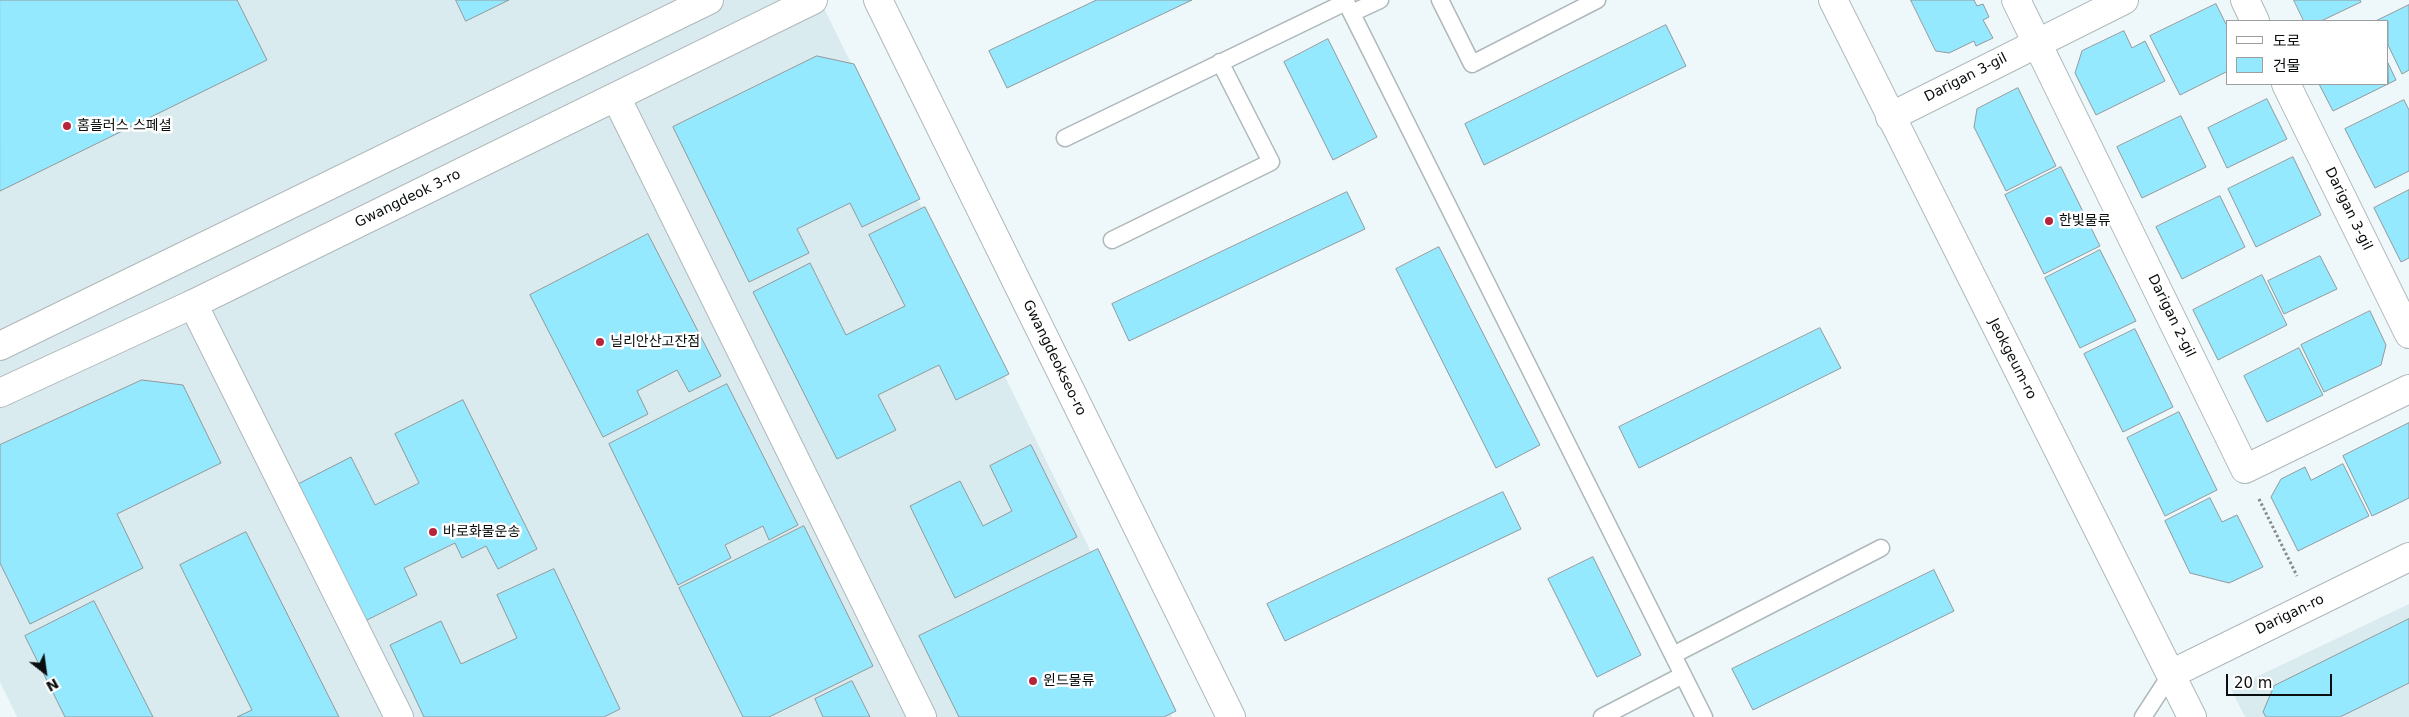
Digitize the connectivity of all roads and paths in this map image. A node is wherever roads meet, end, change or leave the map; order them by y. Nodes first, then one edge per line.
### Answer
1 (709, 0) edge
2 (813, 0) edge
3 (878, 0) edge
4 (1380, 0) edge
5 (1440, 0) edge
6 (1597, 0) edge
7 (1833, 0) edge
8 (2016, 0) edge
9 (2124, 0) edge
10 (2245, 0) edge
11 (1348, 5) edge
12 (2255, 20) edge
13 (2037, 42) junction
14 (1220, 62) junction
15 (2286, 85) edge
16 (616, 97) junction
17 (1890, 117) junction
18 (1065, 138) dead end
19 (1112, 240) dead end
20 (193, 304) junction
21 (2409, 334) edge
22 (0, 346) edge
23 (2409, 388) edge
24 (0, 393) edge
25 (2245, 469) junction
26 (1880, 548) dead end
27 (2409, 557) edge
28 (2310, 605) junction
29 (1673, 655) junction
30 (2171, 674) junction
31 (1683, 675) junction
32 (399, 717) edge
33 (922, 717) edge
34 (1230, 717) edge
35 (1602, 717) edge
36 (1704, 717) edge
37 (2143, 717) edge
38 (2192, 717) edge

1 - 22 street
2 - 16 street, Gwangdeok 3-ro
3 - 34 street, Gwangdeokseo-ro
4 - 11 lane
5 - 6 lane
7 - 17 street, Jeokgeum-ro
8 - 13 street, Darigan 2-gil
9 - 13 street, Darigan 3-gil
10 - 12 street
11 - 14 lane
11 - 29 lane
13 - 17 street, Darigan 3-gil
13 - 25 street, Darigan 2-gil
14 - 18 lane
14 - 19 lane
15 - 21 street, Darigan 3-gil
16 - 20 street, Gwangdeok 3-ro
16 - 33 street
17 - 30 street, Jeokgeum-ro
20 - 24 street, Gwangdeok 3-ro
20 - 32 street
23 - 25 street
25 - 28 path
26 - 29 lane
27 - 28 street, Darigan-ro
28 - 30 street, Darigan-ro
29 - 31 lane
30 - 37 lane
30 - 38 street, Jeokgeum-ro
31 - 35 lane
31 - 36 lane

